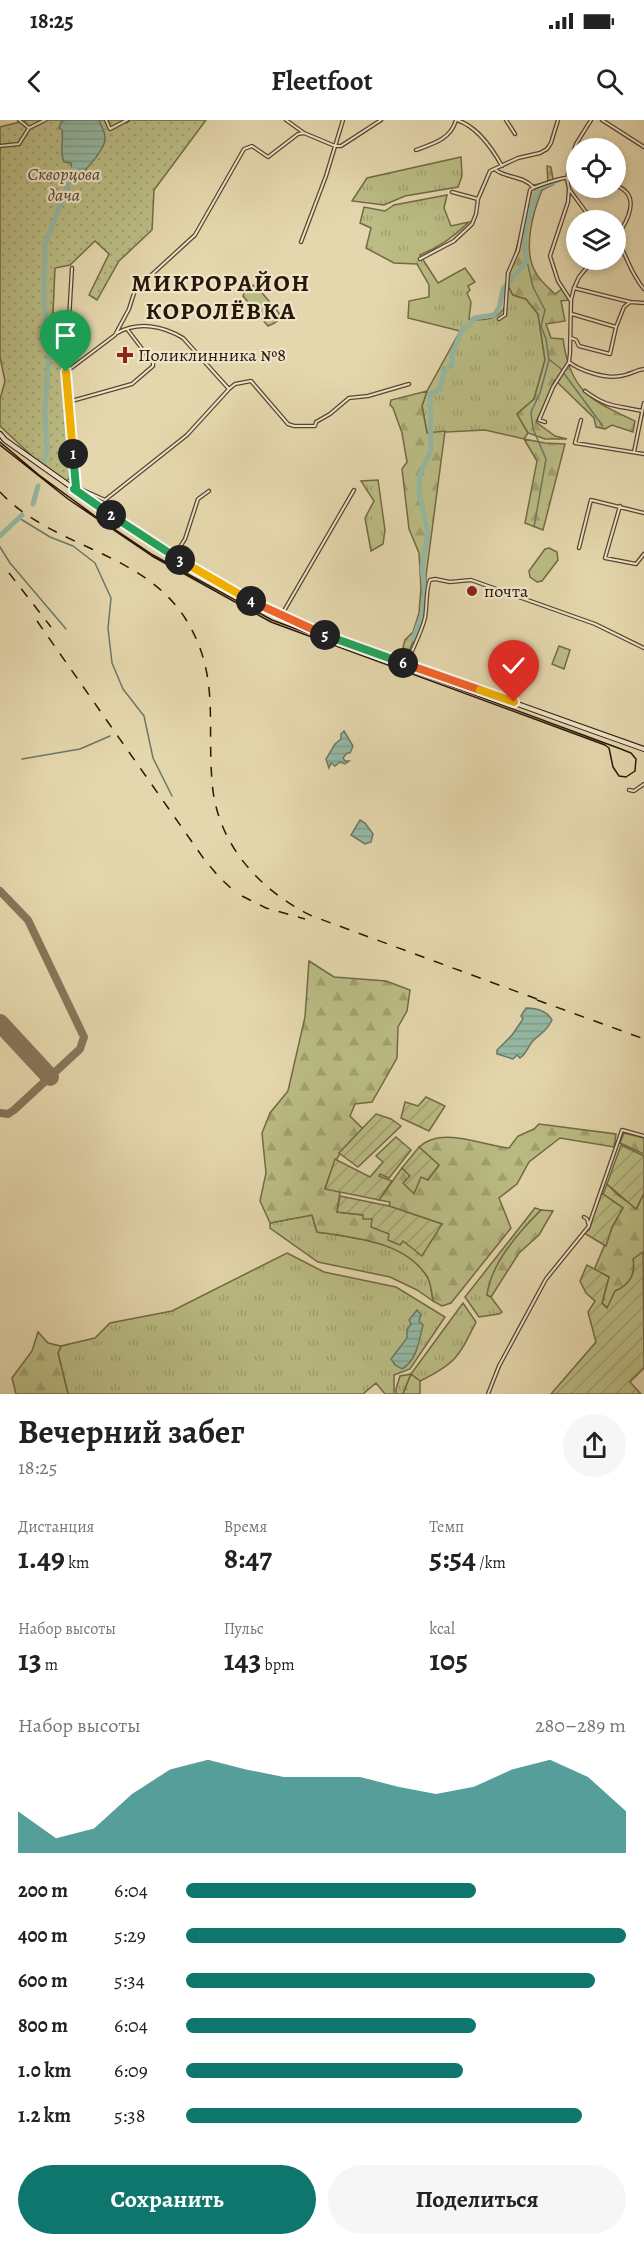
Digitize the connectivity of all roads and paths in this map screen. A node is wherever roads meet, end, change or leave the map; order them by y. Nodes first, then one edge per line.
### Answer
1 (19, 120) edge
2 (45, 120) edge
3 (106, 120) edge
4 (127, 120) edge
5 (286, 120) edge
6 (343, 120) edge
7 (381, 120) edge
8 (456, 120) edge
9 (506, 120) edge
10 (558, 120) edge
11 (591, 120) edge
12 (602, 120) edge
13 (29, 128) junction
14 (304, 133) junction
15 (515, 134) dead end
16 (579, 138) edge
17 (0, 146) edge
18 (335, 146) junction
19 (644, 147) edge
20 (416, 150) dead end
21 (502, 166) junction
22 (495, 170) junction
23 (566, 178) edge
24 (533, 187) junction
25 (626, 191) edge
26 (452, 192) dead end
27 (568, 198) edge
28 (478, 199) junction
29 (626, 221) edge
30 (301, 242) dead end
31 (626, 257) edge
32 (420, 259) dead end
33 (72, 268) dead end
34 (584, 270) edge
35 (574, 288) junction
36 (644, 289) edge
37 (571, 302) junction
38 (630, 302) junction
39 (644, 303) edge
40 (571, 314) junction
41 (499, 319) dead end
42 (616, 327) junction
43 (127, 329) junction
44 (115, 334) junction
45 (570, 338) junction
46 (568, 362) junction
47 (644, 369) edge
48 (66, 372) junction
49 (409, 384) dead end
50 (229, 389) junction
51 (585, 391) dead end
52 (68, 402) junction
53 (644, 403) edge
54 (642, 411) junction
55 (580, 420) dead end
56 (545, 422) dead end
57 (0, 434) edge
58 (634, 452) junction
59 (644, 454) edge
60 (75, 488) junction
61 (354, 490) dead end
62 (209, 491) dead end
63 (620, 507) junction
64 (644, 513) edge
65 (579, 548) dead end
66 (644, 554) edge
67 (174, 556) junction
68 (281, 616) junction
69 (644, 648) edge
70 (407, 664) junction
71 (644, 749) edge
72 (644, 784) edge
73 (629, 790) dead end
74 (644, 1136) edge
75 (584, 1217) dead end
76 (589, 1226) junction
77 (488, 1394) edge

1 - 13 street
2 - 13 street
3 - 4 street
5 - 14 street
6 - 18 street
7 - 18 street
8 - 20 street
8 - 21 street
9 - 15 street
10 - 21 street
11 - 16 street
12 - 19 street
13 - 17 street
14 - 18 street
14 - 44 street
18 - 30 street
21 - 22 street
22 - 24 street
22 - 28 street
23 - 24 street
24 - 41 street
25 - 29 street
26 - 28 street
27 - 37 street
28 - 32 street
31 - 36 street
33 - 48 street
34 - 35 street
35 - 37 street
35 - 38 street
37 - 40 street
38 - 39 street
38 - 42 street
40 - 42 street
40 - 45 street
42 - 45 street
43 - 44 street
43 - 50 street
43 - 52 street
44 - 48 street
45 - 46 street
46 - 47 street
46 - 56 street
48 - 52 street
49 - 50 street
50 - 60 street
51 - 54 street
52 - 60 street
53 - 54 street
54 - 58 street
55 - 58 street
57 - 60 main road
58 - 59 street
60 - 67 main road
61 - 68 street
62 - 67 street
63 - 64 street
63 - 65 street
63 - 66 street
67 - 68 main road
68 - 70 main road
69 - 70 street
70 - 71 main road
72 - 73 street
74 - 76 street
75 - 76 street
76 - 77 street

